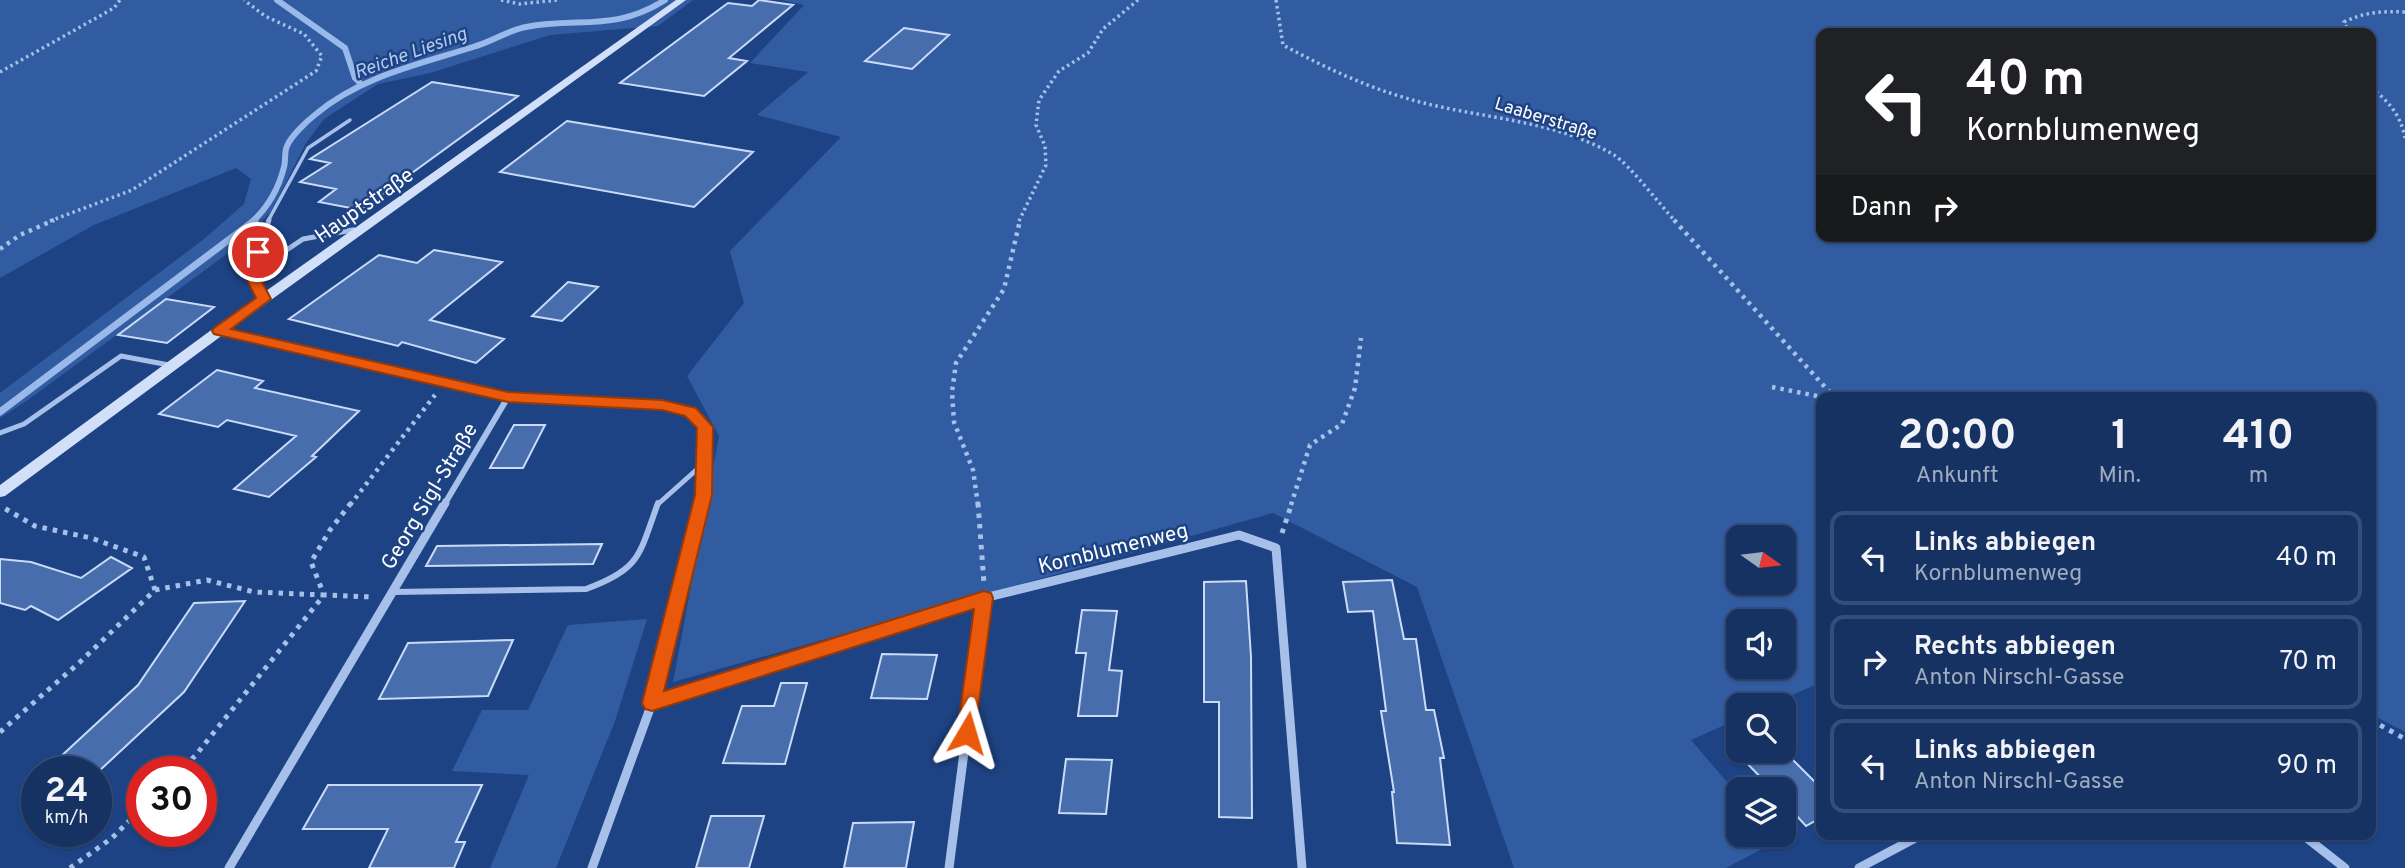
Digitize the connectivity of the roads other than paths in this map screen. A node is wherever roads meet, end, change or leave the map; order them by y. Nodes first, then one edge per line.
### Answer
1 (682, 0) edge
2 (349, 120) dead end
3 (366, 228) junction
4 (251, 274) junction
5 (264, 299) junction
6 (219, 331) junction
7 (172, 366) junction
8 (508, 397) junction
9 (0, 433) edge
10 (704, 464) junction
11 (0, 492) edge
12 (391, 595) junction
13 (984, 598) junction
14 (652, 703) junction
15 (1912, 840) edge
16 (2309, 840) edge
17 (229, 868) edge
18 (592, 868) edge
19 (949, 868) edge
20 (1302, 868) edge
21 (1859, 868) edge
22 (2345, 868) edge

1 - 3 main road, Hauptstraße
2 - 4 lane
3 - 4 lane
3 - 5 main road, Hauptstraße
4 - 5 lane
5 - 6 main road, Hauptstraße
6 - 7 main road, Hauptstraße
6 - 8 street, Georg Sigl-Straße
7 - 9 lane
7 - 11 main road, Hauptstraße
8 - 10 street
8 - 12 street, Georg Sigl-Straße
10 - 12 lane
10 - 14 street
12 - 17 street, Georg Sigl-Straße
13 - 14 street, Kornblumenweg
13 - 19 street
13 - 20 street, Kornblumenweg
14 - 18 street
15 - 21 street
16 - 22 street

